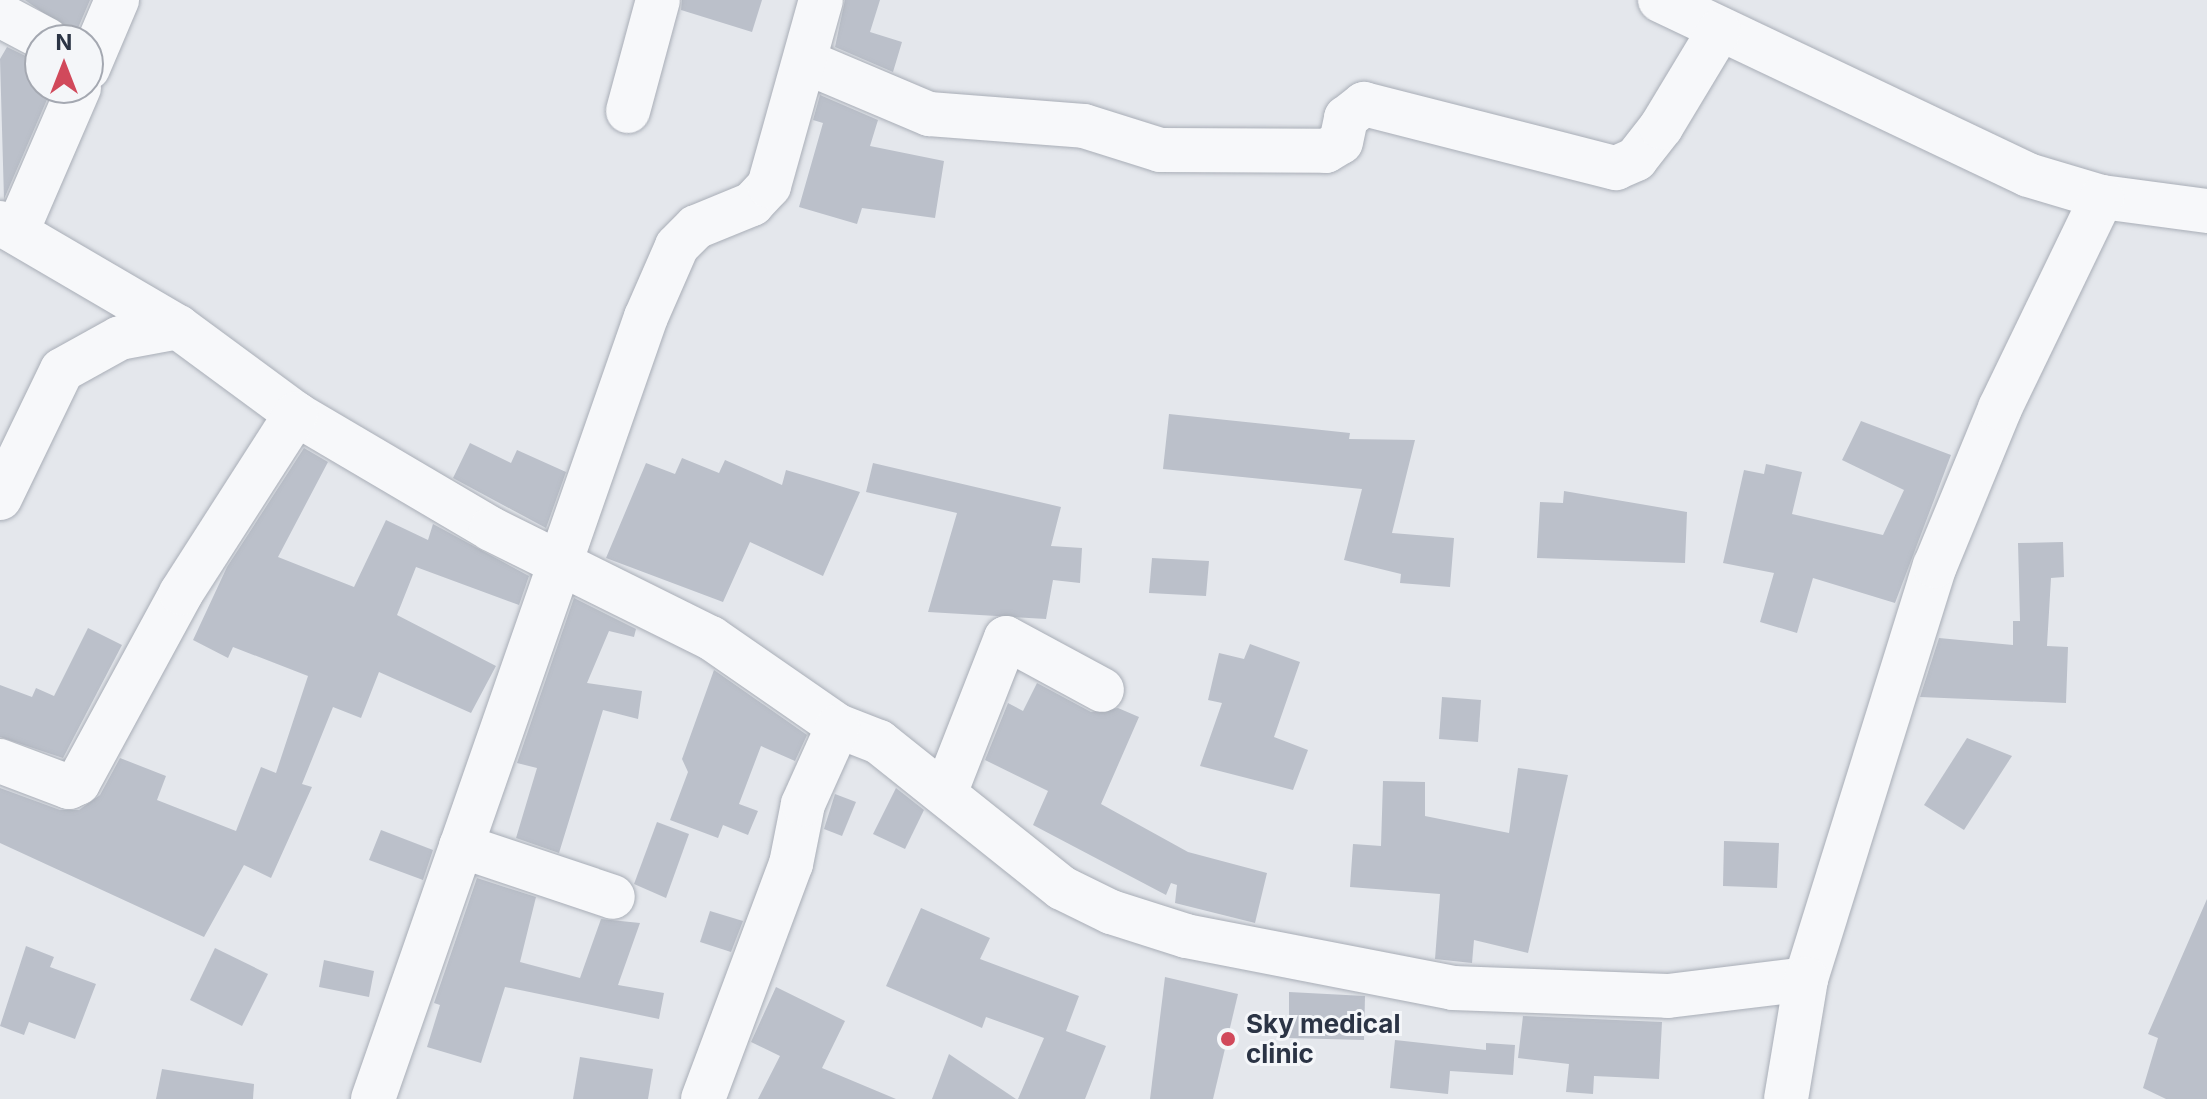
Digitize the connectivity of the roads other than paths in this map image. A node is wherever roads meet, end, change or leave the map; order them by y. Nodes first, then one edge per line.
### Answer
1 (117, 0) edge
2 (658, 0) edge
3 (821, 0) edge
4 (1660, 0) edge
5 (0, 15) edge
6 (24, 28) edge
7 (104, 30) edge
8 (1719, 31) junction
9 (806, 62) junction
10 (70, 104) edge
11 (628, 111) dead end
12 (2102, 197) junction
13 (2207, 211) edge
14 (8, 227) edge
15 (178, 327) junction
16 (296, 414) junction
17 (0, 498) edge
18 (558, 562) junction
19 (1102, 690) dead end
20 (838, 726) junction
21 (0, 761) edge
22 (946, 791) junction
23 (461, 846) junction
24 (613, 897) dead end
25 (1806, 979) junction
26 (373, 1099) edge
27 (703, 1099) edge
28 (1786, 1099) edge

1 - 7 street
2 - 11 street
3 - 9 street
4 - 8 street
5 - 6 street
8 - 9 street
8 - 12 street
9 - 18 street
10 - 14 street
12 - 13 street
12 - 25 street
14 - 15 street
15 - 16 street
15 - 17 street
16 - 18 street
16 - 21 street
18 - 20 street
18 - 23 street
19 - 22 street
20 - 22 street
20 - 27 street
22 - 25 street
23 - 24 street
23 - 26 street
25 - 28 street

